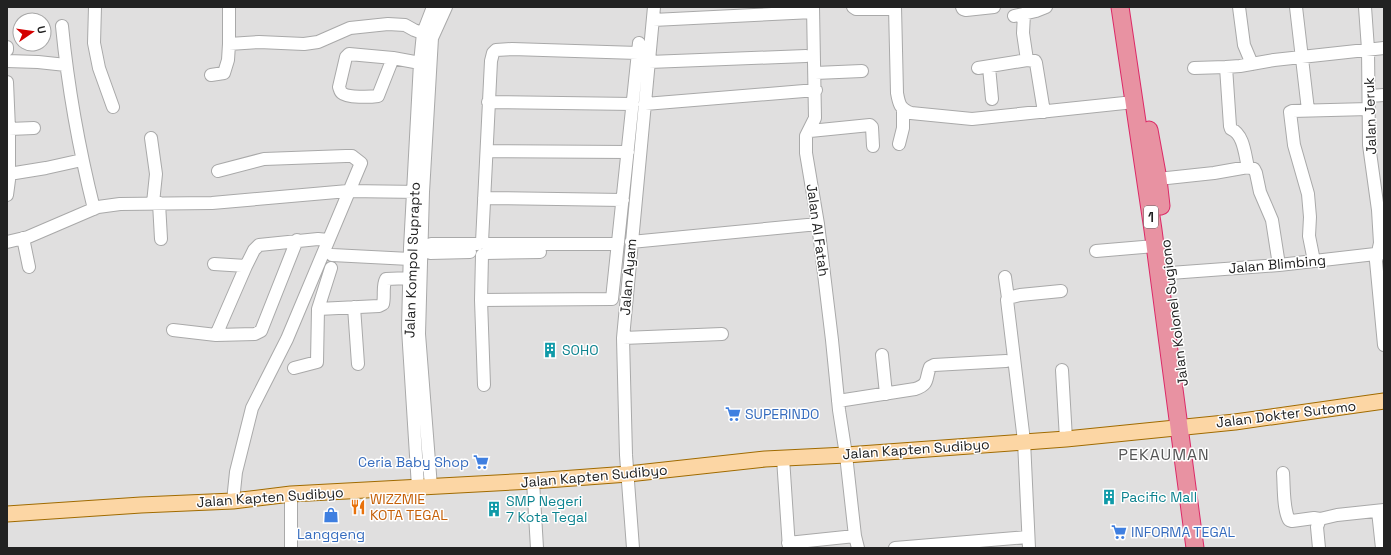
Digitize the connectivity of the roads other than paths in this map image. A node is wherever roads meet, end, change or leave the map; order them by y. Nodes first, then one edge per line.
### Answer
1 (95, 7) edge
2 (229, 7) edge
3 (434, 7) edge
4 (446, 7) edge
5 (654, 7) edge
6 (854, 7) edge
7 (962, 7) edge
8 (994, 7) edge
9 (1046, 7) edge
10 (1120, 7) edge
11 (1131, 7) edge
12 (1239, 7) edge
13 (1296, 7) edge
14 (1365, 7) edge
15 (895, 8) edge
16 (813, 9) edge
17 (653, 20) junction
18 (62, 26) dead end
19 (428, 35) junction
20 (230, 44) junction
21 (7, 47) edge
22 (1384, 48) edge
23 (7, 50) edge
24 (1368, 50) junction
25 (806, 56) dead end
26 (1302, 57) junction
27 (393, 58) junction
28 (1027, 60) junction
29 (7, 61) edge
30 (420, 62) junction
31 (649, 62) junction
32 (1252, 64) junction
33 (66, 65) junction
34 (1226, 67) junction
35 (1194, 68) dead end
36 (862, 71) dead end
37 (815, 73) junction
38 (211, 75) dead end
39 (7, 82) edge
40 (813, 90) junction
41 (1384, 95) edge
42 (1369, 96) junction
43 (992, 99) dead end
44 (488, 102) junction
45 (1134, 102) junction
46 (633, 104) junction
47 (649, 104) junction
48 (113, 107) dead end
49 (1369, 109) junction
50 (903, 110) junction
51 (1308, 110) junction
52 (1044, 112) junction
53 (34, 128) dead end
54 (9, 129) junction
55 (810, 131) junction
56 (151, 138) dead end
57 (899, 144) dead end
58 (873, 146) dead end
59 (487, 151) junction
60 (628, 152) junction
61 (82, 160) junction
62 (1248, 167) junction
63 (218, 171) dead end
64 (1158, 179) junction
65 (1379, 181) edge
66 (8, 185) edge
67 (348, 191) junction
68 (419, 192) junction
69 (484, 198) junction
70 (622, 200) junction
71 (156, 203) junction
72 (94, 209) junction
73 (818, 224) junction
74 (23, 238) junction
75 (161, 239) dead end
76 (297, 240) junction
77 (324, 240) junction
78 (7, 242) edge
79 (631, 242) junction
80 (1155, 246) junction
81 (482, 248) junction
82 (618, 248) junction
83 (417, 251) junction
84 (1096, 251) dead end
85 (1380, 254) edge
86 (332, 255) dead end
87 (1314, 261) junction
88 (214, 264) dead end
89 (1279, 264) junction
90 (246, 266) junction
91 (29, 267) dead end
92 (331, 268) dead end
93 (1170, 273) junction
94 (1004, 277) dead end
95 (410, 278) junction
96 (1061, 291) dead end
97 (1008, 298) junction
98 (482, 300) junction
99 (354, 307) junction
100 (318, 309) junction
101 (173, 330) dead end
102 (722, 334) dead end
103 (216, 335) junction
104 (622, 338) junction
105 (1384, 345) edge
106 (882, 355) dead end
107 (1006, 361) dead end
108 (358, 364) dead end
109 (294, 368) dead end
110 (1062, 370) dead end
111 (484, 385) dead end
112 (418, 393) junction
113 (886, 394) junction
114 (838, 401) junction
115 (1384, 401) edge
116 (1184, 427) junction
117 (1066, 439) junction
118 (1024, 441) junction
119 (846, 455) junction
120 (783, 458) junction
121 (1283, 473) dead end
122 (628, 474) junction
123 (533, 481) junction
124 (424, 487) junction
125 (291, 494) junction
126 (233, 500) junction
127 (1381, 511) edge
128 (7, 514) edge
129 (1320, 519) junction
130 (855, 536) junction
131 (1029, 542) edge
132 (788, 545) edge
133 (937, 546) edge
134 (291, 548) edge
135 (537, 548) edge
136 (634, 548) edge
137 (858, 548) edge
138 (895, 548) edge
139 (1194, 548) edge
140 (1203, 548) edge
141 (1319, 548) edge
142 (1382, 548) edge

1 - 48 street
2 - 20 street
3 - 19 street
4 - 19 street
5 - 17 street, Jalan Ayam
6 - 15 street
7 - 8 street
9 - 28 street
10 - 45 highway, Jalan Kolonel Sugiono / 1
11 - 64 highway, Jalan Kolonel Sugiono / 1
12 - 32 street
13 - 26 street
14 - 24 street, Jalan Jeruk
15 - 50 street
16 - 17 street
16 - 37 street, Jalan Al Fatah
17 - 31 street, Jalan Ayam
18 - 33 street
19 - 20 street
19 - 30 street, Jalan Kompol Suprapto
19 - 68 street, Jalan Kompol Suprapto
20 - 38 street
21 - 23 street
22 - 24 street
24 - 26 street
24 - 42 street, Jalan Jeruk
25 - 31 street
26 - 32 street
26 - 51 street
27 - 27 street
27 - 30 street
28 - 43 street
28 - 52 street
29 - 33 street
30 - 68 street, Jalan Kompol Suprapto
31 - 47 street, Jalan Ayam
32 - 34 street
33 - 61 street
34 - 35 street
34 - 62 street
36 - 37 street
37 - 40 street, Jalan Al Fatah
39 - 54 street
40 - 47 street
40 - 55 street, Jalan Al Fatah
41 - 42 street
42 - 49 street, Jalan Jeruk
44 - 46 street
44 - 46 street
44 - 59 street
45 - 52 street
45 - 80 highway, Jalan Kolonel Sugiono / 1
46 - 60 street
47 - 79 street, Jalan Ayam
49 - 51 street
49 - 65 street, Jalan Jeruk
50 - 52 street
50 - 57 street
51 - 87 street
53 - 54 street
54 - 66 street
55 - 58 street
55 - 73 street, Jalan Al Fatah
56 - 71 street
59 - 60 street
59 - 69 street
60 - 70 street
61 - 66 street
61 - 72 street
62 - 64 street
62 - 89 street
63 - 67 street
64 - 93 highway, Jalan Kolonel Sugiono / 1
65 - 85 street, Jalan Jeruk
67 - 68 street
67 - 71 street
67 - 77 street
68 - 83 street, Jalan Kompol Suprapto
69 - 70 street
69 - 81 street
70 - 82 street
71 - 72 street
71 - 75 street
72 - 74 street
73 - 79 street
73 - 114 street, Jalan Al Fatah
74 - 78 street
74 - 91 street
76 - 77 street
76 - 90 street
76 - 103 street
77 - 126 street
79 - 104 street, Jalan Ayam
80 - 84 street
80 - 116 highway, Jalan Kolonel Sugiono / 1
81 - 82 street
81 - 83 street
81 - 98 street
82 - 98 street
83 - 86 street
83 - 95 street, Jalan Kompol Suprapto
83 - 112 street, Jalan Kompol Suprapto
85 - 87 street, Jalan Blimbing
85 - 105 street, Jalan Jeruk
87 - 89 street, Jalan Blimbing
88 - 90 street
89 - 93 street, Jalan Blimbing
90 - 103 street
92 - 100 street
93 - 116 highway, Jalan Kolonel Sugiono / 1
94 - 97 street
95 - 99 street
95 - 112 street, Jalan Kompol Suprapto
96 - 97 street
97 - 118 street
98 - 111 street
99 - 100 street
99 - 108 street
100 - 109 street
101 - 103 street
102 - 104 street
104 - 122 street, Jalan Ayam
106 - 113 street
107 - 113 street
110 - 117 street
112 - 124 street, Jalan Kompol Suprapto
113 - 114 street
114 - 119 street, Jalan Al Fatah
115 - 116 main road, Jalan Dokter Sutomo
116 - 117 main road, Jalan Kapten Sudibyo
116 - 139 highway, 1
116 - 140 highway, Jalan Kolonel Sugiono / 1
117 - 118 main road, Jalan Kapten Sudibyo
118 - 119 main road, Jalan Kapten Sudibyo
118 - 131 street
119 - 120 main road, Jalan Kapten Sudibyo
119 - 130 street, Jalan Al Fatah
120 - 122 main road, Jalan Kapten Sudibyo
120 - 132 street
121 - 129 street
122 - 123 main road, Jalan Kapten Sudibyo
122 - 136 street, Jalan Ayam
123 - 124 main road, Jalan Kapten Sudibyo
123 - 135 street
124 - 125 main road, Jalan Kapten Sudibyo
125 - 126 main road, Jalan Kapten Sudibyo
125 - 134 street
126 - 128 main road, Jalan Kapten Sudibyo
127 - 129 street
127 - 142 street
129 - 141 street
130 - 132 street
130 - 137 street, Jalan Al Fatah
131 - 133 street
133 - 138 street

